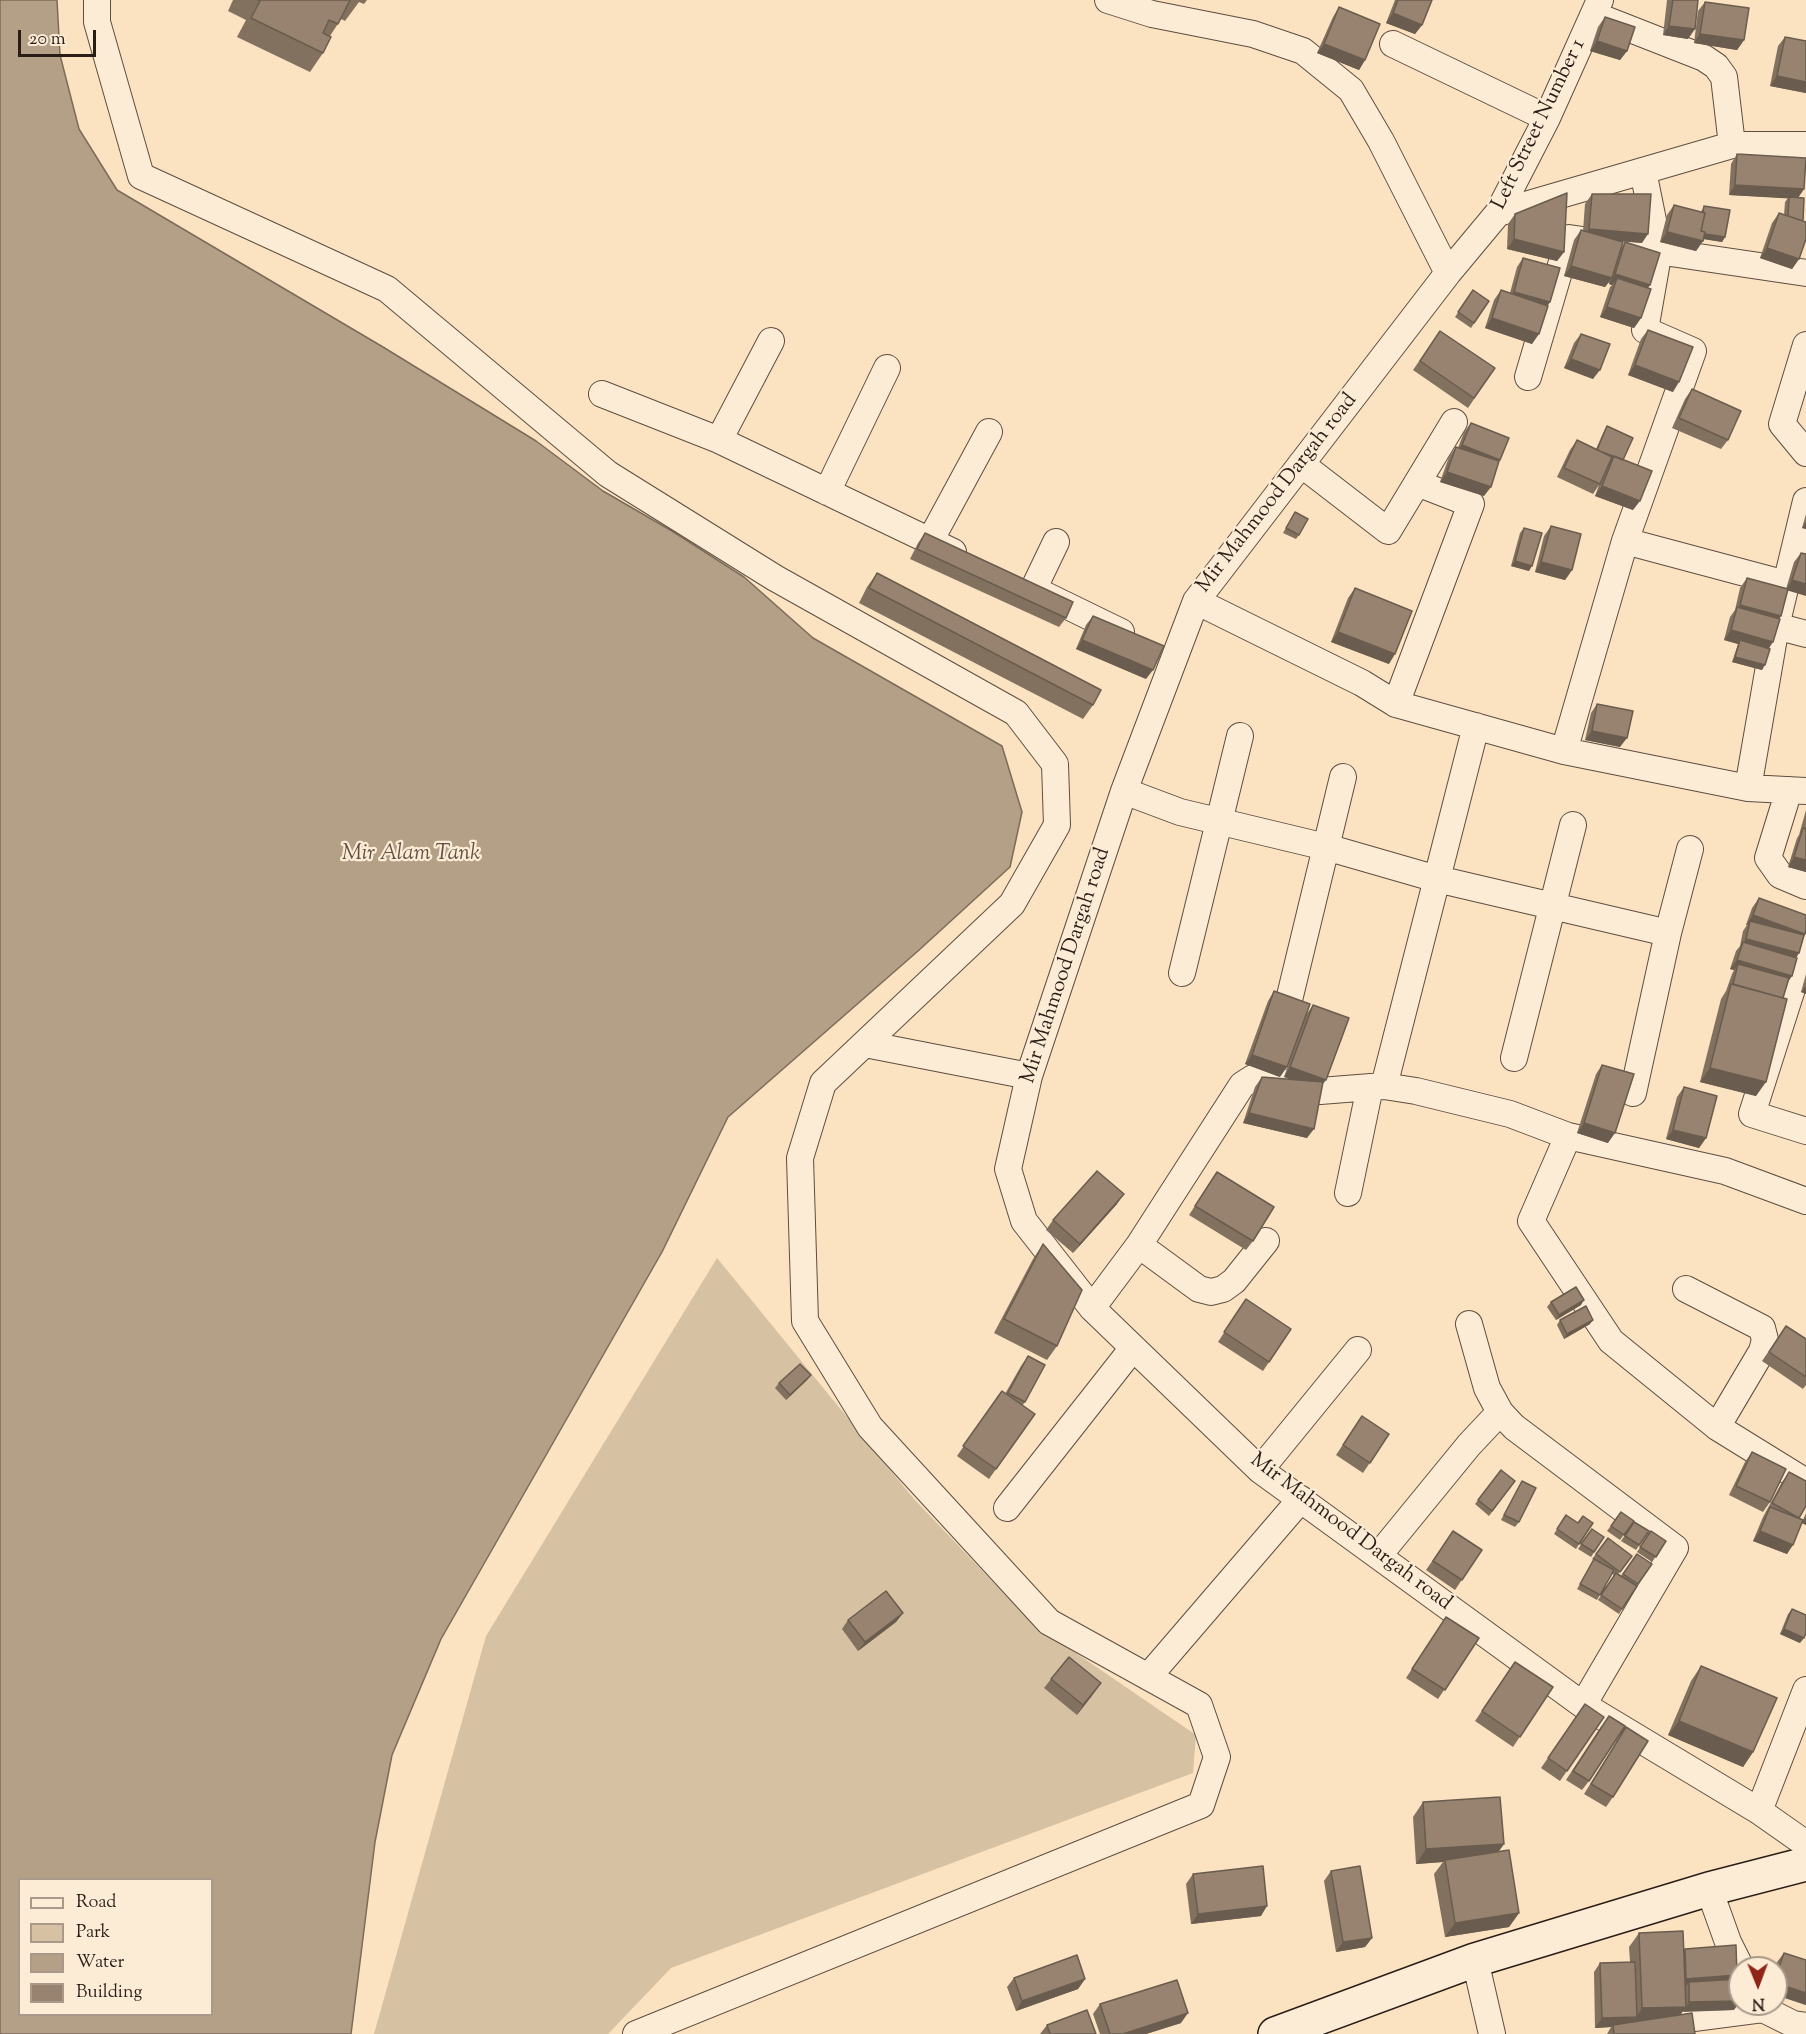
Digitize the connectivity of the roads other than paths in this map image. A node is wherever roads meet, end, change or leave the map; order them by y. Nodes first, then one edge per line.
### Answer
1 (97, 0) edge
2 (1108, 0) edge
3 (1597, 8) edge
4 (1393, 44) dead end
5 (1547, 118) junction
6 (1732, 145) junction
7 (1806, 145) edge
8 (1643, 171) junction
9 (1498, 213) junction
10 (1659, 250) junction
11 (1448, 273) junction
12 (1806, 273) edge
13 (771, 341) dead end
14 (1806, 345) edge
15 (886, 368) dead end
16 (1528, 377) dead end
17 (602, 394) dead end
18 (1454, 422) dead end
19 (989, 432) dead end
20 (719, 440) junction
21 (1806, 453) edge
22 (1300, 464) junction
23 (1417, 483) junction
24 (827, 492) junction
25 (1806, 501) edge
26 (930, 541) junction
27 (1625, 541) junction
28 (1056, 542) dead end
29 (971, 560) edge
30 (1786, 584) junction
31 (1196, 601) junction
32 (1776, 626) junction
33 (1806, 634) edge
34 (1159, 650) junction
35 (1396, 704) junction
36 (1476, 726) junction
37 (1239, 736) dead end
38 (1564, 751) junction
39 (1343, 777) dead end
40 (1748, 788) junction
41 (1797, 790) edge
42 (1124, 791) junction
43 (1219, 822) junction
44 (1573, 825) dead end
45 (1326, 847) junction
46 (1690, 849) dead end
47 (1437, 879) junction
48 (1806, 886) edge
49 (1552, 906) junction
50 (1668, 933) junction
51 (1806, 945) edge
52 (1182, 973) dead end
53 (1289, 1000) edge
54 (865, 1044) junction
55 (1514, 1058) dead end
56 (1029, 1076) junction
57 (1377, 1087) junction
58 (1633, 1093) edge
59 (1806, 1131) edge
60 (1568, 1137) junction
61 (1348, 1192) dead end
62 (1806, 1201) edge
63 (1266, 1241) dead end
64 (1139, 1245) junction
65 (1686, 1288) dead end
66 (1092, 1308) junction
67 (1469, 1324) dead end
68 (1133, 1348) junction
69 (1358, 1350) dead end
70 (1500, 1412) junction
71 (1717, 1427) junction
72 (1260, 1470) junction
73 (1806, 1482) edge
74 (1301, 1499) junction
75 (1007, 1508) dead end
76 (1379, 1555) junction
77 (1148, 1677) junction
78 (1806, 1690) edge
79 (1583, 1705) junction
80 (1759, 1811) junction
81 (1806, 1844) edge
82 (1806, 1864) edge
83 (1708, 1889) junction
84 (1735, 1956) edge
85 (1475, 1960) junction
86 (1728, 2012) edge
87 (1778, 2016) edge
88 (1686, 2019) edge
89 (1806, 2026) edge
90 (636, 2034) edge
91 (1275, 2034) edge
92 (1492, 2034) edge

1 - 54 street
2 - 11 street
3 - 5 street, Left Street Number 1
3 - 6 street
4 - 5 street
5 - 9 street, Left Street Number 1
6 - 7 street
6 - 8 street
8 - 9 street
8 - 10 street
9 - 11 street, Left Street Number 1
10 - 12 street
10 - 16 street
10 - 27 street
11 - 22 street, Mir Mahmood Dargah road
13 - 20 street
14 - 21 street
15 - 24 street
17 - 20 street
18 - 23 street
19 - 26 street
20 - 24 street
22 - 23 street
22 - 31 street, Mir Mahmood Dargah road
23 - 35 street
24 - 26 street
25 - 30 street
26 - 29 street
27 - 30 street
27 - 38 street
28 - 34 street
30 - 32 street
31 - 34 street, Mir Mahmood Dargah road
31 - 35 street
32 - 33 street
32 - 40 street
34 - 42 street, Mir Mahmood Dargah road
35 - 36 street
36 - 38 street
36 - 47 street
37 - 43 street
38 - 40 street
39 - 45 street
40 - 41 street
41 - 48 street
42 - 43 street
42 - 56 street, Mir Mahmood Dargah road
43 - 45 street
43 - 52 street
44 - 49 street
45 - 47 street
45 - 53 street
46 - 50 street
47 - 49 street
47 - 57 street
49 - 50 street
49 - 55 street
50 - 58 street
51 - 59 street
54 - 56 street
54 - 77 street
56 - 66 street, Mir Mahmood Dargah road
57 - 60 street
57 - 61 street
57 - 64 street
60 - 62 street
60 - 71 street
63 - 64 street
64 - 66 street
65 - 71 street
66 - 68 street, Mir Mahmood Dargah road
67 - 70 street
68 - 72 street, Mir Mahmood Dargah road
68 - 75 street
69 - 72 street
70 - 76 street
70 - 79 street
71 - 73 street
72 - 74 street, Mir Mahmood Dargah road
74 - 76 street, Mir Mahmood Dargah road
74 - 77 street
76 - 79 street, Mir Mahmood Dargah road
77 - 90 street
78 - 80 street
79 - 80 street, Mir Mahmood Dargah road
80 - 81 street, Mir Mahmood Dargah road
82 - 83 main road
83 - 84 street
83 - 85 main road
85 - 91 main road
85 - 92 street
86 - 88 street
87 - 89 street

